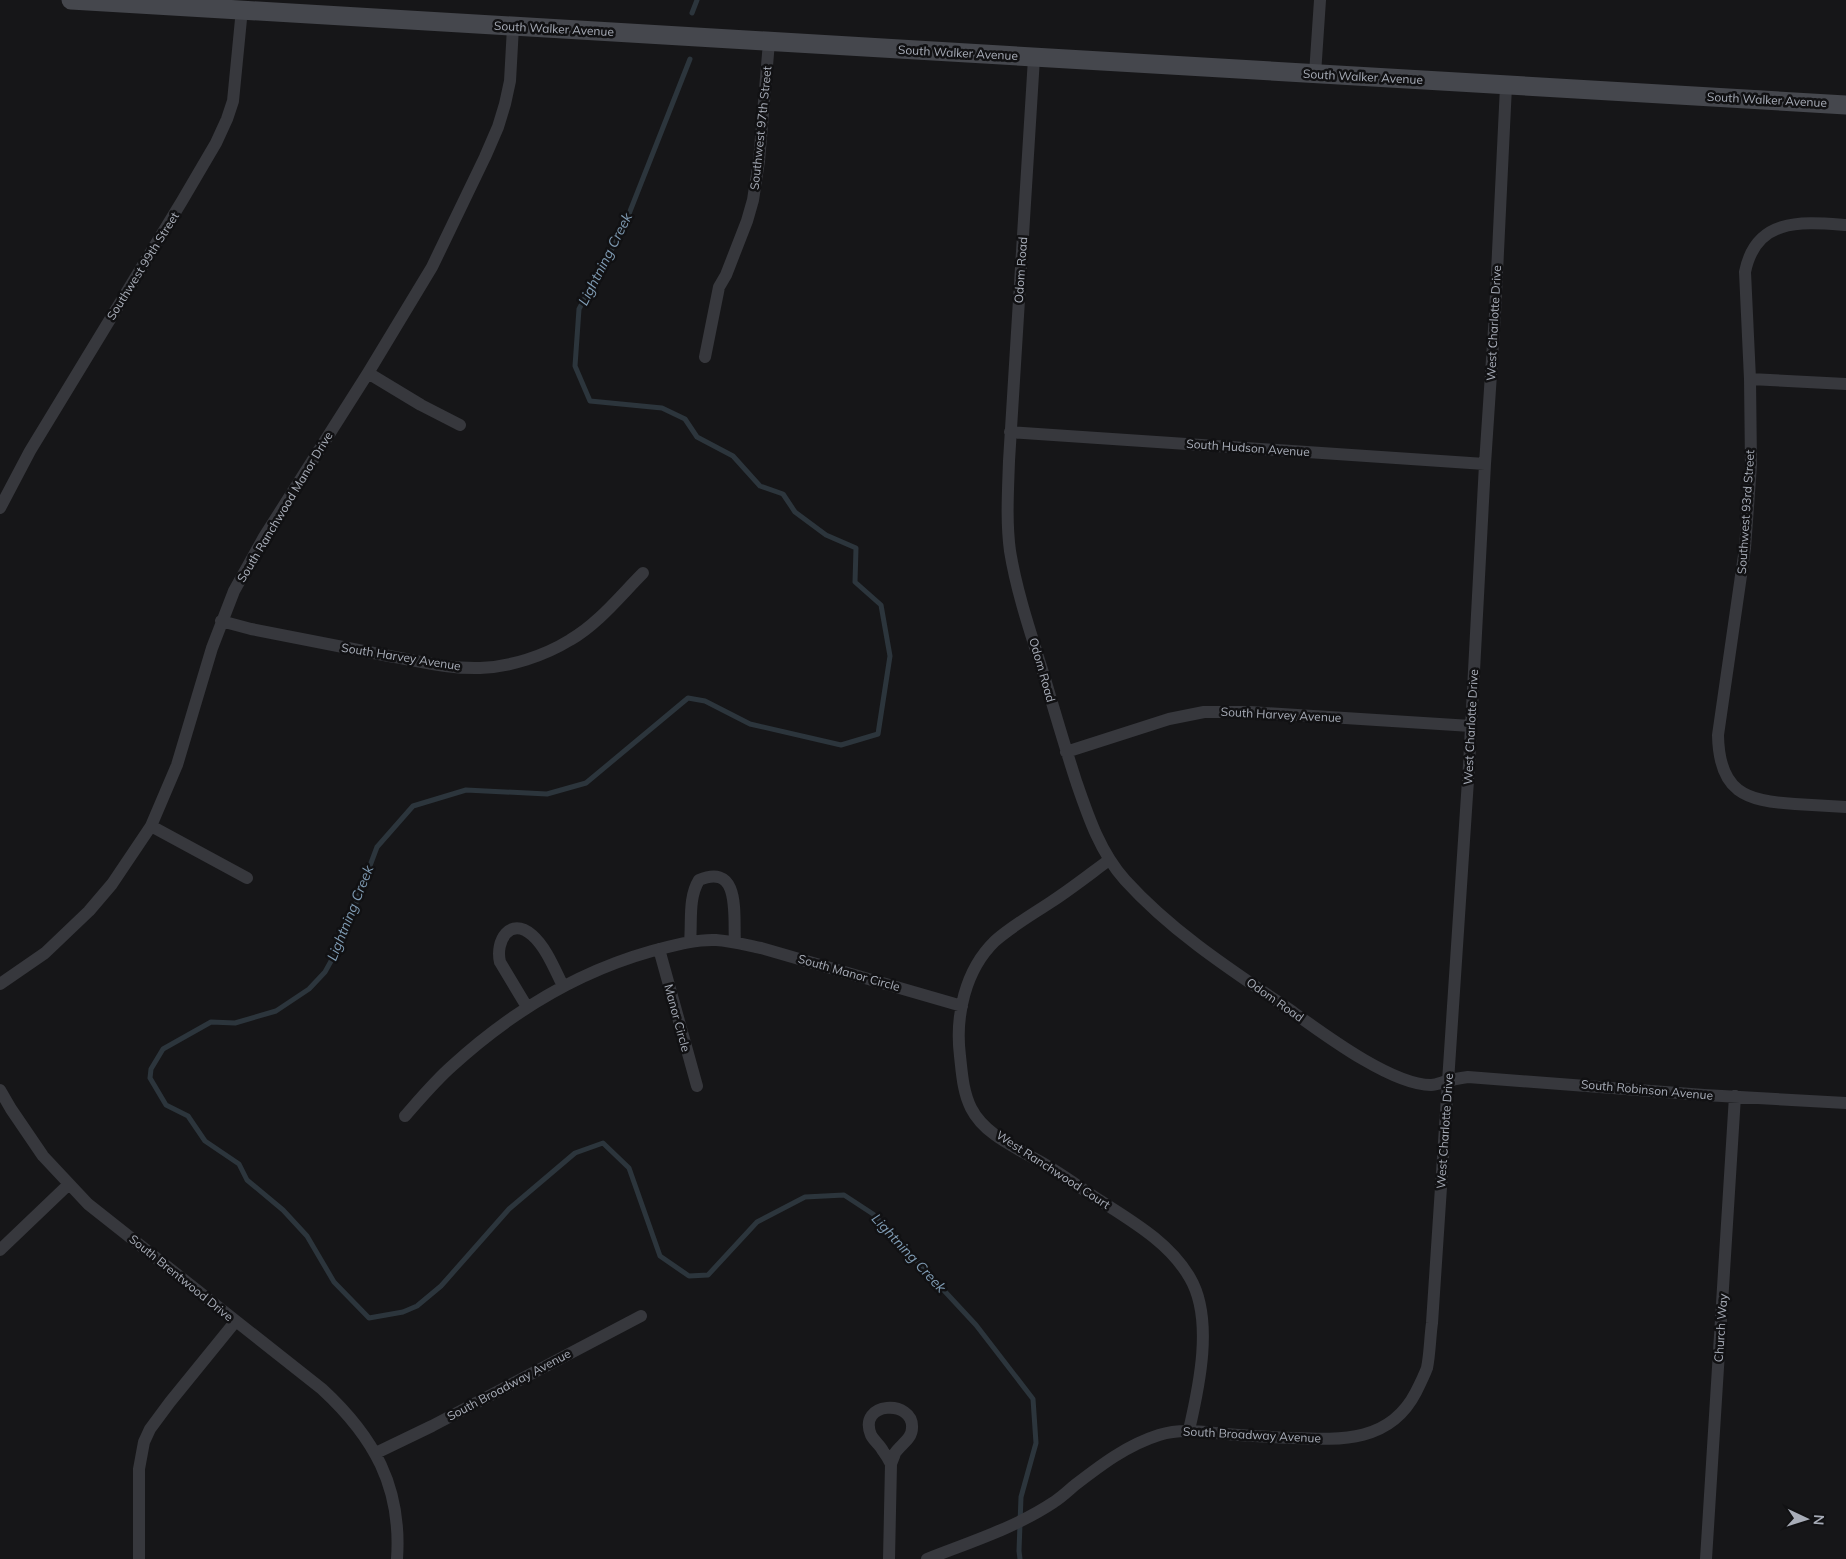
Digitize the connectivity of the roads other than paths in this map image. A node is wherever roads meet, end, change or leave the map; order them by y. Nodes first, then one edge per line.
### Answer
1 (71, 0) edge
2 (1320, 0) edge
3 (269, 5) edge
4 (242, 9) junction
5 (513, 27) junction
6 (769, 42) junction
7 (1034, 58) junction
8 (1315, 74) junction
9 (1506, 86) junction
10 (1846, 105) edge
11 (1846, 225) edge
12 (705, 357) dead end
13 (368, 373) junction
14 (1750, 379) junction
15 (1846, 384) edge
16 (460, 425) dead end
17 (1010, 432) junction
18 (1485, 464) junction
19 (0, 508) edge
20 (643, 573) dead end
21 (221, 621) junction
22 (1471, 726) junction
23 (1066, 752) junction
24 (1846, 807) edge
25 (151, 826) junction
26 (1109, 860) junction
27 (247, 878) dead end
28 (690, 942) junction
29 (735, 942) junction
30 (659, 949) junction
31 (0, 984) edge
32 (563, 986) junction
33 (962, 1006) junction
34 (527, 1007) junction
35 (1448, 1080) junction
36 (697, 1086) dead end
37 (0, 1090) edge
38 (1735, 1096) junction
39 (1846, 1103) edge
40 (405, 1116) dead end
41 (68, 1185) junction
42 (0, 1250) edge
43 (642, 1316) dead end
44 (235, 1322) junction
45 (1427, 1368) joint
46 (1189, 1430) junction
47 (376, 1453) junction
48 (891, 1464) dead end
49 (139, 1559) edge
50 (397, 1559) edge
51 (889, 1559) edge
52 (927, 1559) edge
53 (1706, 1559) edge

1 - 4 main road, South Walker Avenue
2 - 8 street
3 - 4 main road, South Walker Avenue
3 - 5 main road, South Walker Avenue
4 - 19 street, Southwest 99th Street
5 - 6 main road, South Walker Avenue
5 - 13 street, South Ranchwood Manor Drive
6 - 7 main road, South Walker Avenue
6 - 12 street, Southwest 97th Street
7 - 8 main road, South Walker Avenue
7 - 17 street, Odom Road
8 - 9 main road, South Walker Avenue
9 - 10 main road, South Walker Avenue
9 - 18 street, West Charlotte Drive
11 - 14 street, Southwest 93rd Street
13 - 16 street
13 - 21 street, South Ranchwood Manor Drive
14 - 15 street
14 - 24 street, Southwest 93rd Street
17 - 18 street, South Hudson Avenue
17 - 23 street, Odom Road
18 - 22 street, West Charlotte Drive
20 - 21 street, South Harvey Avenue
21 - 25 street, South Ranchwood Manor Drive
22 - 23 street, South Harvey Avenue
22 - 35 street, West Charlotte Drive
23 - 26 street, Odom Road
25 - 27 street
25 - 31 street, South Ranchwood Manor Drive
26 - 33 street, West Ranchwood Court
26 - 35 street, Odom Road
28 - 29 street, South Manor Circle
28 - 29 street
28 - 30 street, South Manor Circle
29 - 33 street, South Manor Circle
30 - 32 street, South Manor Circle
30 - 36 street, Manor Circle
32 - 34 street, South Manor Circle
32 - 34 street
33 - 46 street, West Ranchwood Court
34 - 40 street, South Manor Circle
35 - 38 street, South Robinson Avenue
35 - 45 street, West Charlotte Drive
37 - 41 street, South Brentwood Drive
38 - 39 street, South Robinson Avenue
38 - 53 street, Church Way
41 - 42 street
41 - 44 street, South Brentwood Drive
43 - 47 street, South Broadway Avenue
44 - 47 street, South Brentwood Drive
44 - 49 street
45 - 46 street, South Broadway Avenue
46 - 52 street, South Broadway Avenue
47 - 50 street, South Brentwood Drive
48 - 51 street

